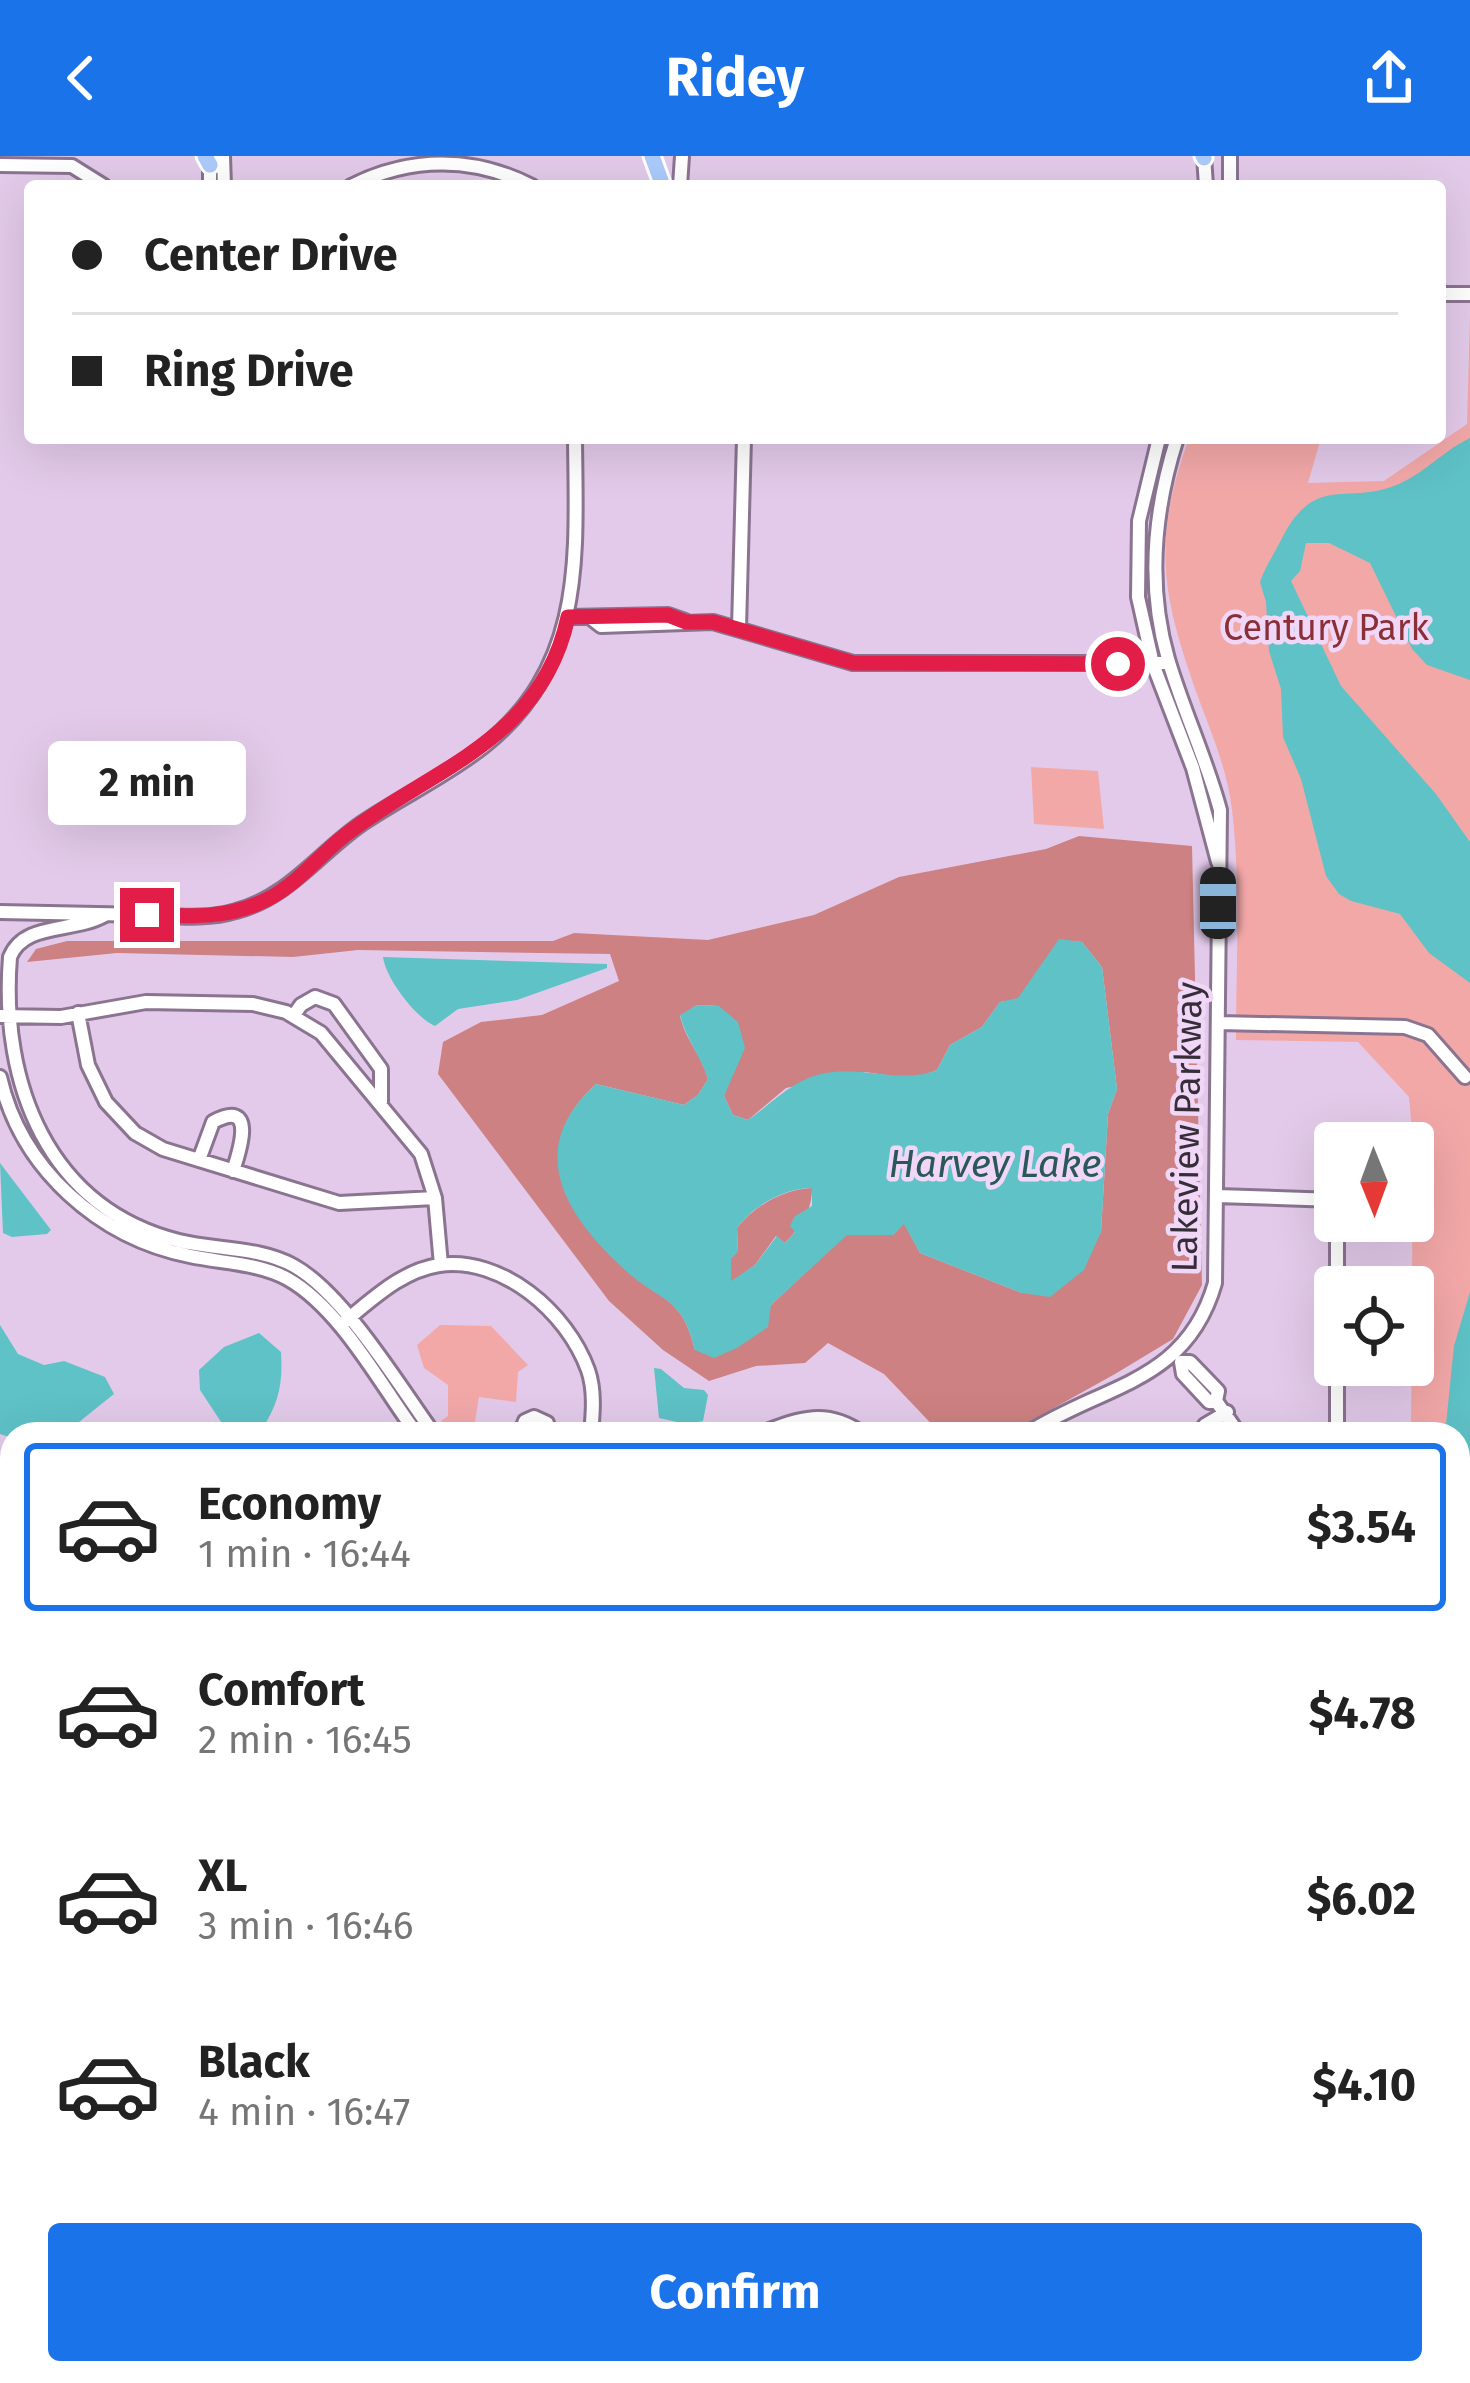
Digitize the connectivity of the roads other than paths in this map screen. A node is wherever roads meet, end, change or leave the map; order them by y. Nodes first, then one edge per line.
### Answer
1 (0, 165) edge
2 (94, 180) edge
3 (364, 180) edge
4 (521, 180) edge
5 (575, 444) edge
6 (744, 444) edge
7 (1158, 444) edge
8 (1175, 444) edge
9 (568, 617) junction
10 (739, 629) junction
11 (1169, 663) junction
12 (1153, 664) junction
13 (1218, 863) junction
14 (0, 913) edge
15 (105, 915) junction
16 (78, 1013) junction
17 (3, 1016) edge
18 (294, 1016) junction
19 (1219, 1023) junction
20 (0, 1077) edge
21 (1465, 1077) dead end
22 (381, 1103) junction
23 (200, 1160) junction
24 (233, 1171) junction
25 (1217, 1196) junction
26 (435, 1198) junction
27 (1314, 1199) edge
28 (441, 1265) junction
29 (343, 1322) junction
30 (1178, 1359) junction
31 (1337, 1386) edge
32 (1227, 1412) junction
33 (409, 1422) edge
34 (424, 1422) edge
35 (592, 1422) edge
36 (790, 1422) edge
37 (844, 1422) edge
38 (1050, 1422) edge
39 (1210, 1422) edge
40 (1232, 1422) edge
41 (1337, 1422) edge

1 - 2 street
3 - 4 street
5 - 9 street
6 - 10 street
7 - 12 street, Lakeview Parkway
8 - 11 street, Lakeview Parkway
9 - 10 street
9 - 15 street
10 - 12 street
11 - 12 street
11 - 13 street, Lakeview Parkway
12 - 13 street, Lakeview Parkway
13 - 19 street, Lakeview Parkway
14 - 15 street
15 - 17 street
16 - 17 street
16 - 18 street
16 - 23 street
17 - 29 street
18 - 22 street
18 - 22 street
19 - 21 street
19 - 25 street, Lakeview Parkway
20 - 29 street
22 - 26 street
23 - 24 street
23 - 24 street
24 - 26 street
25 - 27 street
25 - 30 street, Lakeview Parkway
26 - 28 street
28 - 29 street
28 - 35 street
29 - 33 street
29 - 34 street
30 - 32 street
30 - 38 street, Lakeview Parkway
31 - 41 street
32 - 39 street
32 - 40 street
36 - 37 street

